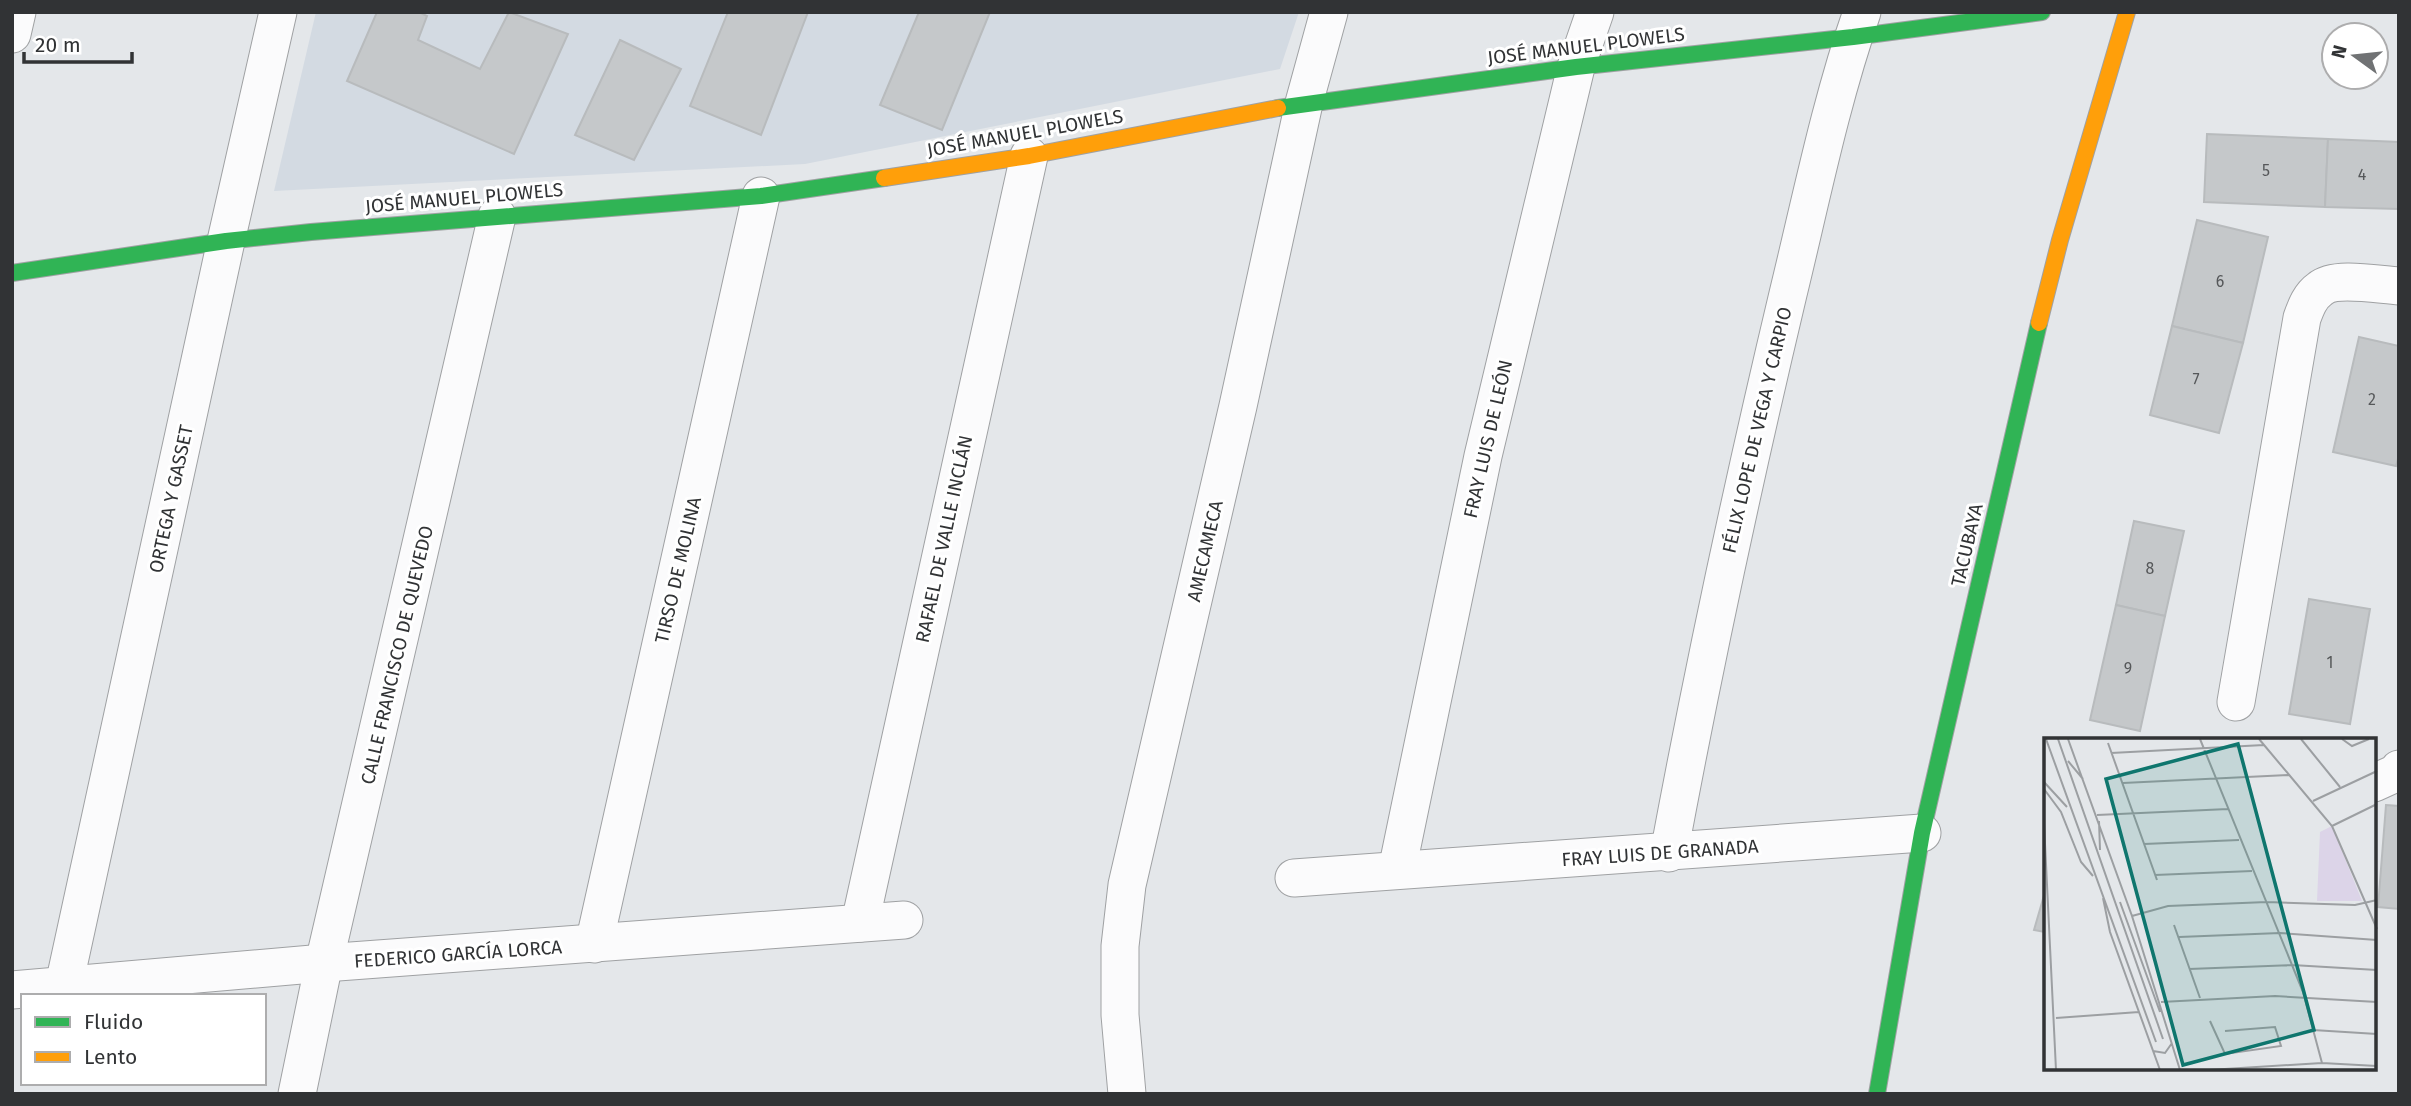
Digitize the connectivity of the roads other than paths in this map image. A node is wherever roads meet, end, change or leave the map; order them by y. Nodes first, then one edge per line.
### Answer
1 (17, 12) edge
2 (278, 12) edge
3 (1329, 12) edge
4 (1595, 12) edge
5 (2042, 12) edge
6 (2127, 12) edge
7 (1858, 24) edge
8 (12, 34) edge
9 (1576, 67) junction
10 (1304, 103) junction
11 (1029, 156) junction
12 (761, 196) junction
13 (497, 216) junction
14 (226, 241) junction
15 (12, 273) edge
16 (2399, 286) edge
17 (2236, 702) dead end
18 (2399, 769) edge
19 (2376, 782) edge
20 (1922, 833) junction
21 (1669, 853) junction
22 (1397, 870) junction
23 (1294, 878) dead end
24 (904, 920) dead end
25 (859, 923) junction
26 (594, 944) junction
27 (324, 963) junction
28 (64, 985) junction
29 (12, 990) edge
30 (298, 1094) edge
31 (1127, 1094) edge
32 (1877, 1094) edge

1 - 8 street
2 - 14 street, ORTEGA Y GASSET
3 - 10 street, AMECAMECA
4 - 9 street, FRAY LUIS DE LEÓN
5 - 7 street, JOSÉ MANUEL PLOWELS
6 - 20 street, TACUBAYA
7 - 9 street, JOSÉ MANUEL PLOWELS
7 - 21 street, FÉLIX LOPE DE VEGA Y CARPIO
9 - 10 street, JOSÉ MANUEL PLOWELS
9 - 22 street, FRAY LUIS DE LEÓN
10 - 11 street, JOSÉ MANUEL PLOWELS
10 - 31 street, AMECAMECA
11 - 12 street, JOSÉ MANUEL PLOWELS
11 - 25 street, RAFAEL DE VALLE INCLÁN
12 - 13 street, JOSÉ MANUEL PLOWELS
12 - 26 street, TIRSO DE MOLINA
13 - 14 street, JOSÉ MANUEL PLOWELS
13 - 27 street, CALLE FRANCISCO DE QUEVEDO
14 - 15 street, JOSÉ MANUEL PLOWELS
14 - 28 street, ORTEGA Y GASSET
16 - 17 street
18 - 19 street
20 - 21 street, FRAY LUIS DE GRANADA
20 - 32 street, TACUBAYA
21 - 22 street, FRAY LUIS DE GRANADA
22 - 23 street, FRAY LUIS DE GRANADA
24 - 25 street, FEDERICO GARCÍA LORCA
25 - 26 street, FEDERICO GARCÍA LORCA
26 - 27 street, FEDERICO GARCÍA LORCA
27 - 28 street, FEDERICO GARCÍA LORCA
27 - 30 street, CALLE FRANCISCO DE QUEVEDO
28 - 29 street, FEDERICO GARCÍA LORCA

